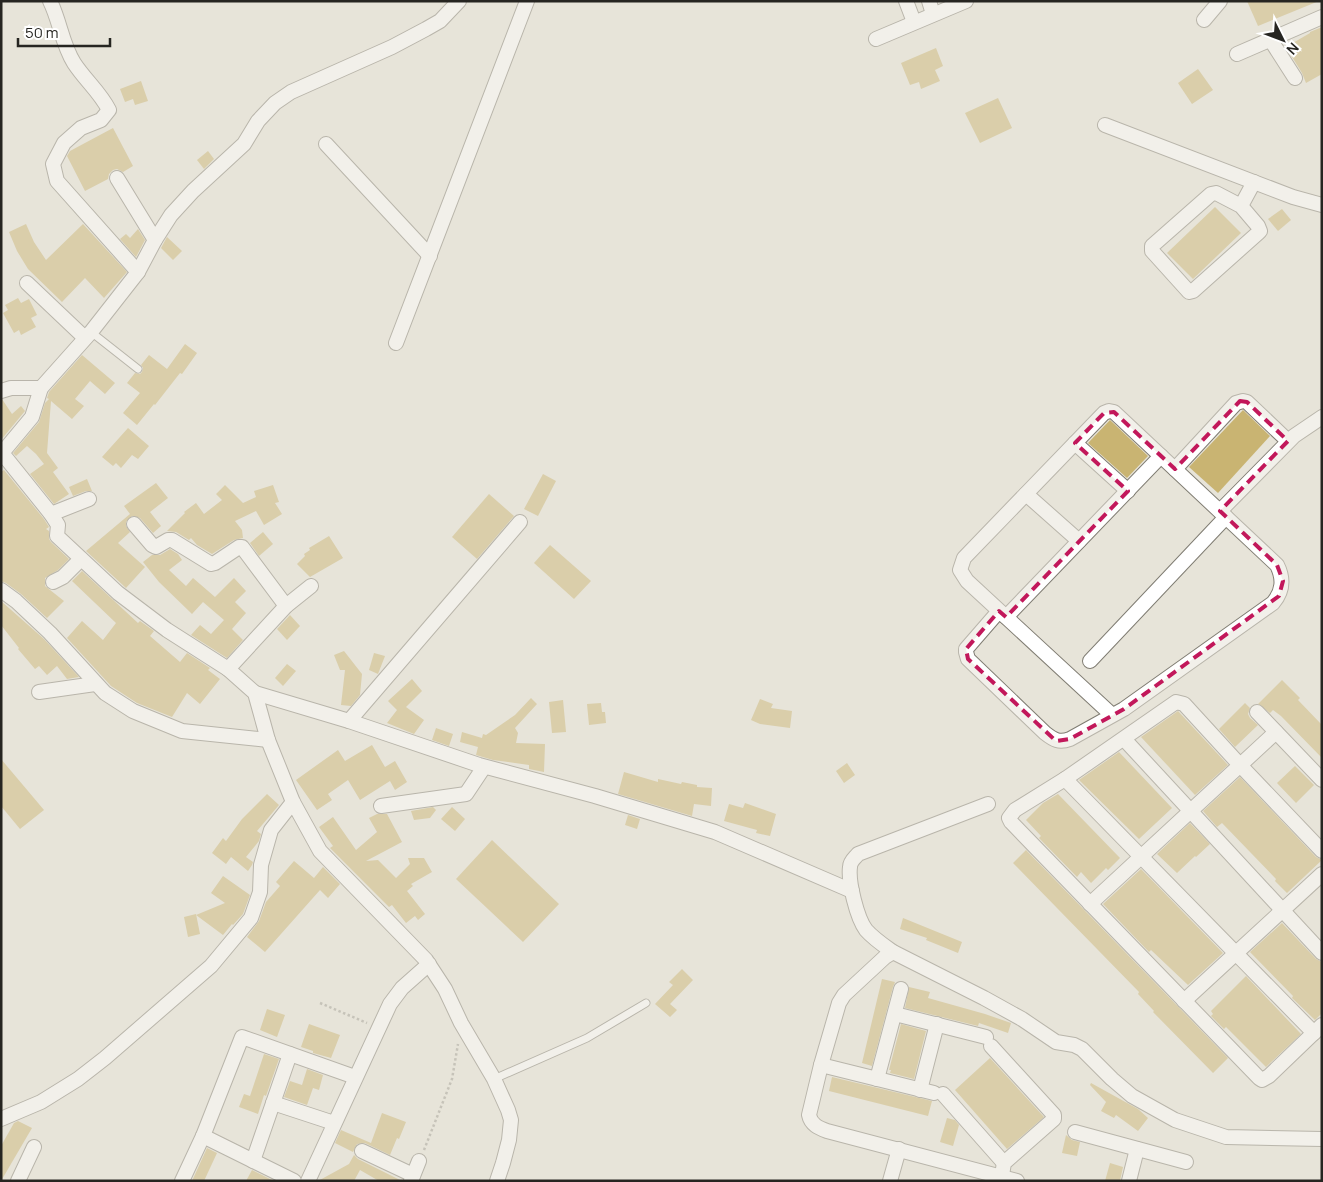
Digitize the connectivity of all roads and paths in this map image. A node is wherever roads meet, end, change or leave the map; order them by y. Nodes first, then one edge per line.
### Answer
1 (50, 1) edge
2 (460, 1) edge
3 (527, 1) edge
4 (906, 1) edge
5 (966, 1) edge
6 (1220, 1) edge
7 (931, 8) edge
8 (1322, 17) edge
9 (1204, 20) dead end
10 (914, 22) junction
11 (876, 39) dead end
12 (1270, 39) junction
13 (1237, 54) dead end
14 (1295, 78) dead end
15 (1105, 125) dead end
16 (326, 144) dead end
17 (117, 178) dead end
18 (1254, 182) junction
19 (1322, 205) edge
20 (1241, 206) junction
21 (155, 240) junction
22 (430, 256) junction
23 (138, 272) junction
24 (27, 283) dead end
25 (88, 335) junction
26 (396, 343) dead end
27 (138, 369) dead end
28 (41, 388) junction
29 (1, 391) edge
30 (1322, 417) edge
31 (1288, 441) junction
32 (1075, 442) junction
33 (2, 453) edge
34 (1161, 456) junction
35 (1175, 469) junction
36 (1128, 491) junction
37 (1026, 494) junction
38 (89, 499) dead end
39 (51, 514) junction
40 (1223, 514) junction
41 (520, 522) dead end
42 (134, 524) dead end
43 (1079, 541) junction
44 (81, 559) junction
45 (53, 582) dead end
46 (311, 586) dead end
47 (1, 590) edge
48 (286, 606) junction
49 (1003, 614) junction
50 (1090, 661) dead end
51 (228, 669) junction
52 (96, 684) junction
53 (39, 692) dead end
54 (255, 693) junction
55 (1257, 712) dead end
56 (1112, 715) junction
57 (349, 721) junction
58 (1276, 732) junction
59 (1124, 739) junction
60 (268, 740) junction
61 (1239, 764) junction
62 (484, 767) junction
63 (1065, 780) junction
64 (1322, 780) edge
65 (293, 802) junction
66 (988, 804) dead end
67 (381, 806) dead end
68 (1190, 811) junction
69 (1322, 851) edge
70 (1141, 857) junction
71 (1322, 874) edge
72 (853, 895) junction
73 (1090, 904) junction
74 (1282, 910) junction
75 (893, 952) junction
76 (1322, 953) edge
77 (1236, 954) junction
78 (428, 964) junction
79 (902, 989) dead end
80 (1184, 1001) junction
81 (320, 1003) dead end
82 (646, 1003) dead end
83 (895, 1014) junction
84 (461, 1023) junction
85 (937, 1024) junction
86 (378, 1028) junction
87 (1318, 1029) edge
88 (290, 1054) junction
89 (821, 1065) junction
90 (355, 1077) junction
91 (494, 1079) junction
92 (877, 1079) junction
93 (932, 1092) junction
94 (273, 1103) junction
95 (1, 1119) edge
96 (334, 1123) junction
97 (1075, 1132) dead end
98 (203, 1136) junction
99 (1322, 1139) edge
100 (34, 1147) dead end
101 (899, 1149) junction
102 (1137, 1149) junction
103 (362, 1151) dead end
104 (253, 1161) junction
105 (419, 1161) joint
106 (1004, 1162) junction
107 (1186, 1162) dead end
108 (412, 1178) edge
109 (1001, 1179) edge
110 (18, 1181) edge
111 (182, 1181) edge
112 (294, 1181) edge
113 (308, 1181) edge
114 (497, 1181) edge
115 (890, 1181) edge
116 (1017, 1181) edge
117 (1129, 1181) edge

1 - 23 street
2 - 21 street
3 - 22 street
4 - 10 street
5 - 7 street
6 - 9 street
7 - 10 street
8 - 12 street
10 - 11 street
12 - 13 street
12 - 14 street
15 - 18 street
16 - 22 street
17 - 21 street
18 - 19 street
18 - 20 street
20 - 20 street
21 - 23 street
22 - 26 street
23 - 25 street
24 - 25 street
25 - 27 lane
25 - 28 street
28 - 29 street
28 - 33 street
30 - 31 street
31 - 35 street
31 - 40 street
32 - 34 street
32 - 36 street
32 - 37 street
33 - 39 street
34 - 35 street
34 - 36 street
35 - 40 street
36 - 43 street
37 - 43 street
37 - 49 street
38 - 39 street
39 - 44 street
40 - 50 street
40 - 56 street
41 - 57 street
42 - 48 street
43 - 49 street
44 - 45 street
44 - 51 street
46 - 48 street
47 - 52 street
48 - 51 street
49 - 56 street
49 - 56 street
51 - 54 street
52 - 53 street
52 - 60 street
54 - 57 street
54 - 60 street
55 - 58 street
57 - 62 street
58 - 61 street
58 - 64 street
59 - 61 street
59 - 63 street
59 - 68 street
60 - 65 street
61 - 68 street
61 - 69 street
62 - 67 street
62 - 72 street
63 - 70 street
63 - 73 street
65 - 78 street
65 - 95 street
66 - 72 street
68 - 70 street
68 - 74 street
70 - 73 street
70 - 77 street
71 - 74 street
72 - 75 street
73 - 80 street
74 - 76 street
74 - 77 street
75 - 89 street
75 - 99 street
77 - 80 street
77 - 87 street
78 - 84 street
78 - 86 street
79 - 83 street
80 - 87 street
81 - 86 path
82 - 91 lane
83 - 85 street
83 - 92 street
84 - 91 street
84 - 105 path
85 - 93 street
85 - 106 street
86 - 90 street
88 - 90 street
88 - 94 street
88 - 98 street
89 - 92 street
89 - 101 street
90 - 96 street
91 - 114 street
92 - 93 street
93 - 106 street
94 - 96 street
94 - 104 street
96 - 113 street
97 - 102 street
98 - 104 street
98 - 111 street
100 - 110 street
101 - 109 street
101 - 115 street
102 - 107 street
102 - 117 street
103 - 108 street
104 - 112 street
105 - 108 street
106 - 109 street
109 - 116 street

